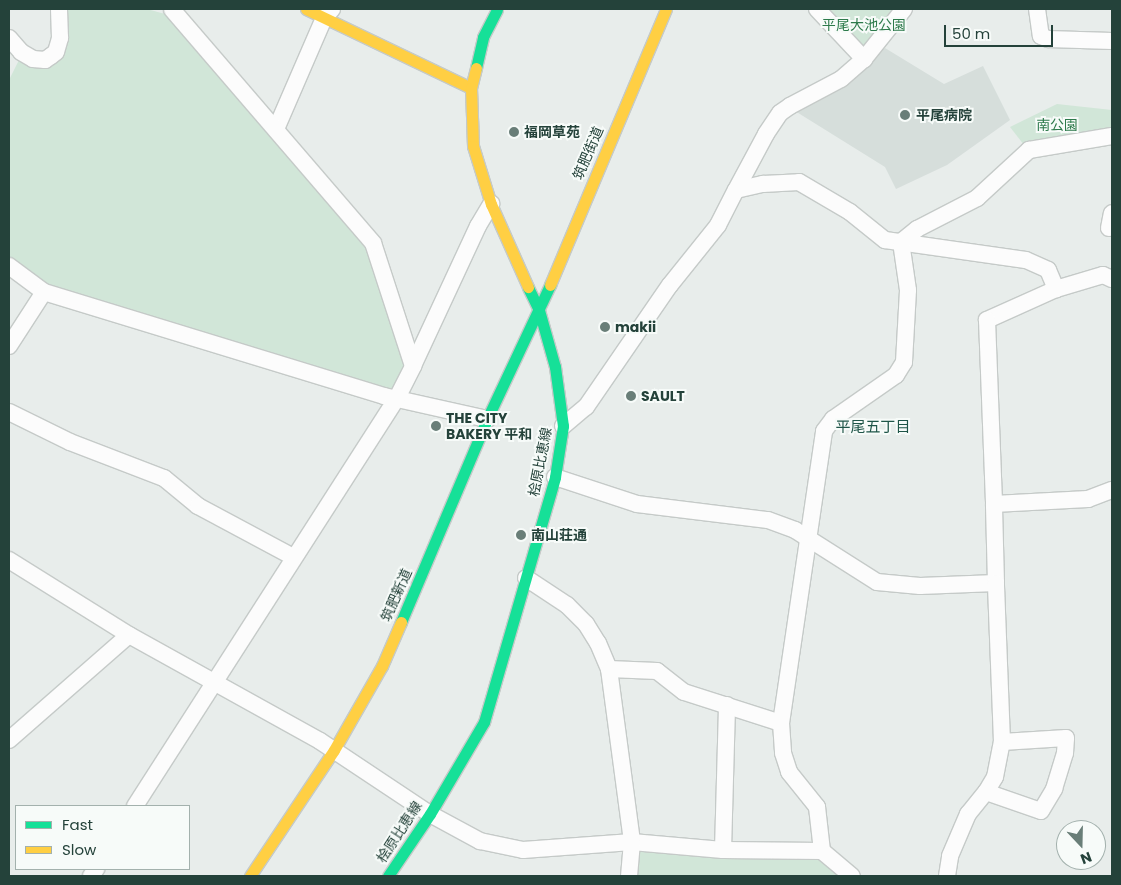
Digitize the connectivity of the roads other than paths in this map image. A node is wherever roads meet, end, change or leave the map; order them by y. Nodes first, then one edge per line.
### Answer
1 (58, 9) edge
2 (306, 9) edge
3 (497, 9) edge
4 (666, 9) edge
5 (816, 9) edge
6 (904, 9) edge
7 (1038, 9) edge
8 (177, 11) edge
9 (328, 13) edge
10 (9, 38) edge
11 (1112, 41) edge
12 (864, 59) junction
13 (471, 88) junction
14 (276, 130) junction
15 (1112, 136) edge
16 (736, 190) junction
17 (491, 204) junction
18 (901, 242) junction
19 (9, 266) edge
20 (1112, 279) edge
21 (1056, 289) junction
22 (44, 292) junction
23 (539, 310) junction
24 (9, 346) edge
25 (412, 366) junction
26 (397, 398) junction
27 (9, 412) edge
28 (487, 419) junction
29 (563, 426) junction
30 (555, 477) junction
31 (1112, 490) edge
32 (994, 504) junction
33 (807, 537) junction
34 (293, 557) junction
35 (9, 560) edge
36 (526, 578) junction
37 (996, 583) junction
38 (129, 635) junction
39 (609, 669) junction
40 (213, 682) junction
41 (727, 705) junction
42 (781, 723) junction
43 (9, 740) edge
44 (1002, 742) junction
45 (334, 750) junction
46 (986, 792) junction
47 (136, 805) edge
48 (430, 814) junction
49 (632, 842) junction
50 (723, 850) junction
51 (822, 851) junction
52 (250, 876) edge
53 (388, 876) edge
54 (630, 876) edge
55 (852, 876) edge
56 (947, 876) edge

1 - 10 street
2 - 9 street
3 - 13 street, 桧原比恵線
4 - 23 street, 筑肥街道
5 - 12 street
6 - 12 street
7 - 11 street
8 - 14 street
9 - 13 street
9 - 14 street
12 - 16 street
13 - 17 street, 桧原比恵線
14 - 25 street
15 - 18 street
16 - 18 street
16 - 29 street
17 - 23 street, 桧原比恵線
17 - 25 street
18 - 21 street
18 - 33 street
19 - 22 street
20 - 21 street
21 - 32 street
22 - 24 street
22 - 26 street
23 - 28 street, 筑肥新道
23 - 29 street, 桧原比恵線
25 - 26 street
26 - 28 street
26 - 34 street
27 - 34 street
28 - 45 street, 筑肥新道
29 - 30 street, 桧原比恵線
30 - 33 street
30 - 36 street, 桧原比恵線
31 - 32 street
32 - 37 street
33 - 37 street
33 - 42 street
34 - 40 street
35 - 38 street
36 - 39 street
36 - 48 street, 桧原比恵線
37 - 44 street
38 - 40 street
38 - 43 street
39 - 41 street
39 - 49 street
40 - 45 street
40 - 47 street
41 - 42 street
41 - 50 street
42 - 51 street
44 - 46 street
44 - 46 street
45 - 48 street
45 - 52 street, 筑肥新道
46 - 56 street
48 - 49 street
48 - 53 street, 桧原比恵線
49 - 50 street
49 - 54 street
50 - 51 street
51 - 55 street

